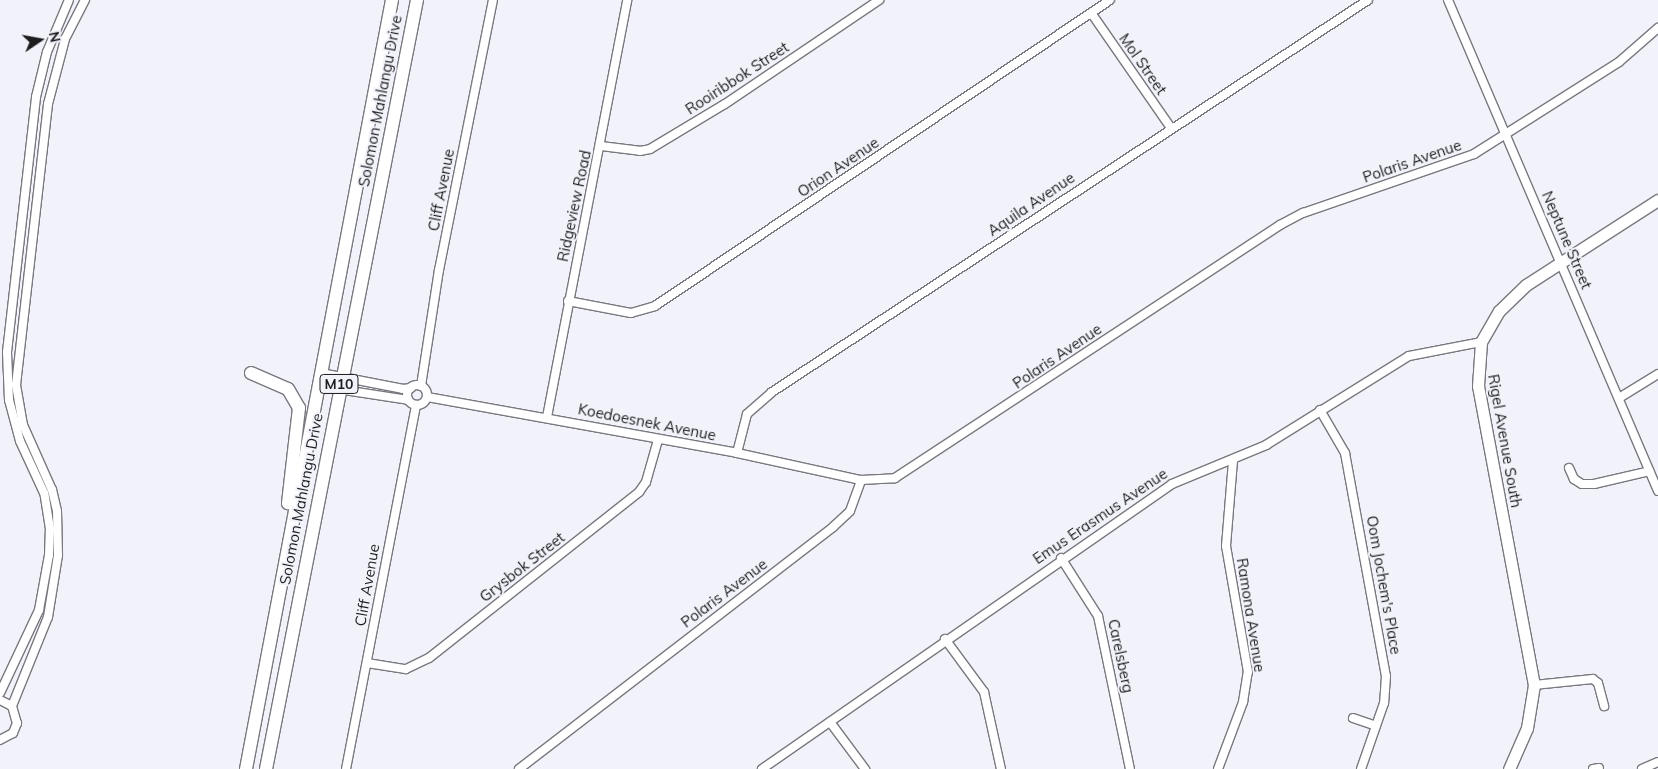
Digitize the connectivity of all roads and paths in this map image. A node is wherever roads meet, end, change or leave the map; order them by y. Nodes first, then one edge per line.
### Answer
1 (69, 0) edge
2 (85, 0) edge
3 (392, 0) edge
4 (417, 0) edge
5 (493, 0) edge
6 (627, 0) edge
7 (879, 0) edge
8 (1110, 0) edge
9 (1368, 0) edge
10 (1448, 0) edge
11 (1092, 14) junction
12 (1658, 28) edge
13 (1171, 128) junction
14 (1506, 132) junction
15 (600, 146) junction
16 (1658, 200) edge
17 (1561, 260) junction
18 (568, 301) junction
19 (1481, 342) junction
20 (251, 373) dead end
21 (321, 373) junction
22 (1658, 374) edge
23 (340, 383) junction
24 (318, 386) junction
25 (421, 386) junction
26 (411, 388) junction
27 (428, 397) junction
28 (1619, 398) junction
29 (408, 400) junction
30 (416, 405) junction
31 (1320, 410) junction
32 (547, 417) junction
33 (658, 440) junction
34 (737, 453) junction
35 (1233, 461) junction
36 (1569, 468) dead end
37 (1650, 471) junction
38 (861, 480) junction
39 (1658, 491) edge
40 (1061, 558) junction
41 (272, 629) junction
42 (945, 639) junction
43 (367, 663) junction
44 (1534, 685) junction
45 (0, 694) edge
46 (0, 700) edge
47 (12, 706) junction
48 (1604, 706) dead end
49 (1353, 718) dead end
50 (830, 722) junction
51 (1376, 726) junction
52 (0, 740) edge
53 (1658, 762) edge
54 (246, 769) edge
55 (266, 769) edge
56 (346, 769) edge
57 (519, 769) edge
58 (762, 769) edge
59 (865, 769) edge
60 (1001, 769) edge
61 (1130, 769) edge
62 (1218, 769) edge
63 (1361, 769) edge
64 (1509, 769) edge
65 (1642, 769) edge

1 - 45 street
2 - 47 street
3 - 21 main road, Solomon Mahlangu Drive / M10
4 - 23 main road, Solomon Mahlangu Drive / M10
5 - 25 street, Cliff Avenue
6 - 15 street, Ridgeview Road
7 - 15 street, Rooiribbok Street
8 - 11 street, Orion Avenue
9 - 13 street, Aquila Avenue
10 - 14 street, Neptune Street
11 - 13 street, Mol Street
11 - 18 street, Orion Avenue
12 - 14 street, Polaris Avenue
13 - 34 street, Aquila Avenue
14 - 17 street, Neptune Street
14 - 38 street, Polaris Avenue
15 - 18 street, Ridgeview Road
16 - 17 main road, Rigel Avenue South
17 - 19 main road, Rigel Avenue South
17 - 28 street, Neptune Street
18 - 32 street, Ridgeview Road
19 - 31 street, Emus Erasmus Avenue
19 - 44 main road, Rigel Avenue South
20 - 41 main road
21 - 23 street
21 - 24 main road, Solomon Mahlangu Drive / M10
22 - 28 street
23 - 24 street
23 - 26 street
23 - 29 street
23 - 55 main road, Solomon Mahlangu Drive / M10
24 - 41 main road, Solomon Mahlangu Drive / M10
25 - 26 street
25 - 27 street
26 - 29 street
27 - 30 street
27 - 32 street, Koedoesnek Avenue
28 - 37 street, Neptune Street
29 - 30 street
30 - 43 street, Cliff Avenue
31 - 35 street, Emus Erasmus Avenue
31 - 51 street, Oom Jochem's Place
32 - 33 street, Koedoesnek Avenue
33 - 34 street, Koedoesnek Avenue
33 - 43 street, Grysbok Street
34 - 38 street, Koedoesnek Avenue
35 - 40 street, Emus Erasmus Avenue
35 - 62 street, Ramona Avenue
36 - 37 street
37 - 39 street, Neptune Street
38 - 57 street, Polaris Avenue
40 - 42 street, Emus Erasmus Avenue
40 - 61 street, Carelsberg
41 - 54 main road, Solomon Mahlangu Drive / M10
42 - 50 street, Emus Erasmus Avenue
42 - 60 street
43 - 56 street, Cliff Avenue
44 - 48 street
44 - 64 main road, Rigel Avenue South
46 - 47 street
47 - 52 street
49 - 51 street
50 - 58 street, Emus Erasmus Avenue
50 - 59 street
51 - 63 street, Oom Jochem's Place
53 - 65 street

